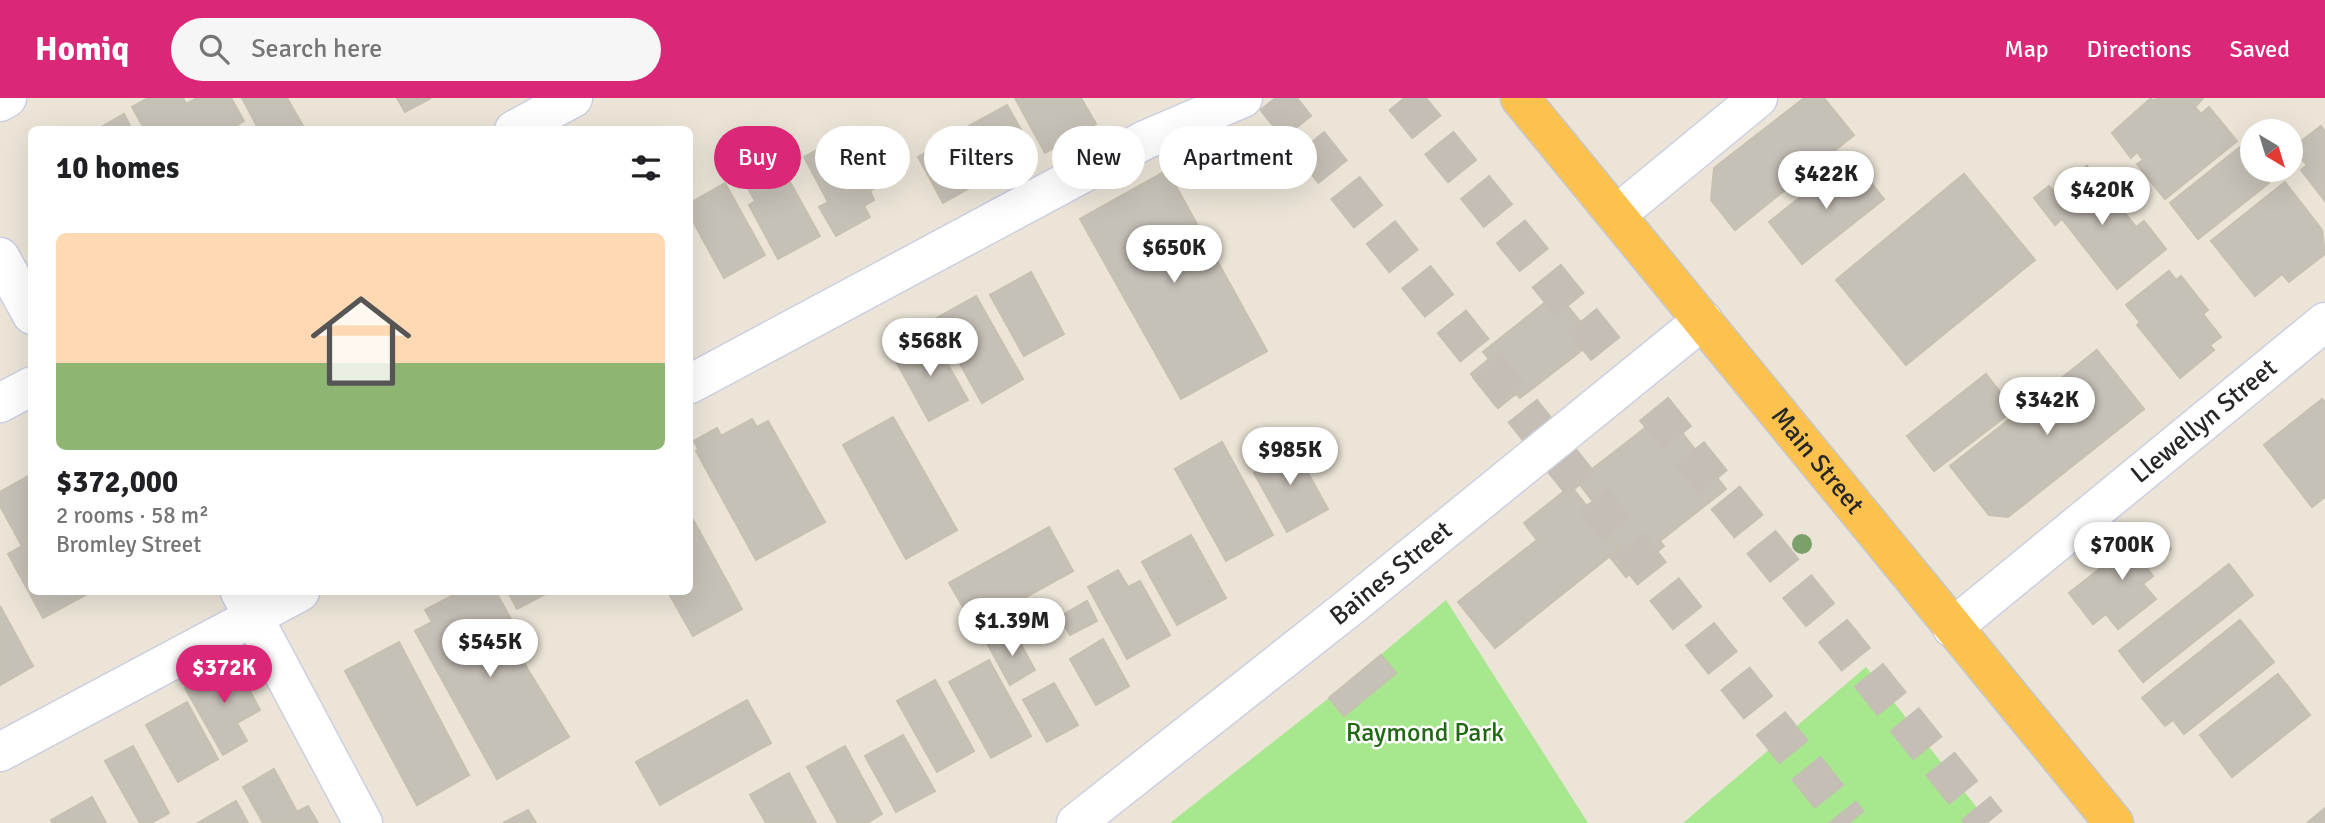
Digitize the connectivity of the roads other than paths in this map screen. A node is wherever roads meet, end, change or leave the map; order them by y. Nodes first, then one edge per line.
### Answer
1 (8, 98) edge
2 (573, 98) edge
3 (1242, 98) edge
4 (1520, 98) edge
5 (1758, 98) edge
6 (0, 102) edge
7 (521, 126) edge
8 (1616, 215) junction
9 (0, 257) edge
10 (28, 308) edge
11 (1703, 320) junction
12 (2325, 322) edge
13 (693, 382) edge
14 (28, 388) edge
15 (0, 403) edge
16 (286, 595) edge
17 (246, 604) edge
18 (1952, 628) junction
19 (0, 752) edge
20 (363, 823) edge
21 (1076, 823) edge
22 (2114, 823) edge

1 - 6 street
2 - 7 street
3 - 13 street
4 - 8 highway, Main Street
5 - 8 street
8 - 11 highway, Main Street
9 - 10 street
11 - 18 highway, Main Street
11 - 21 street, Baines Street
12 - 18 street, Llewellyn Street
14 - 15 street
16 - 17 street
17 - 19 street
17 - 20 street
18 - 22 highway, Main Street

